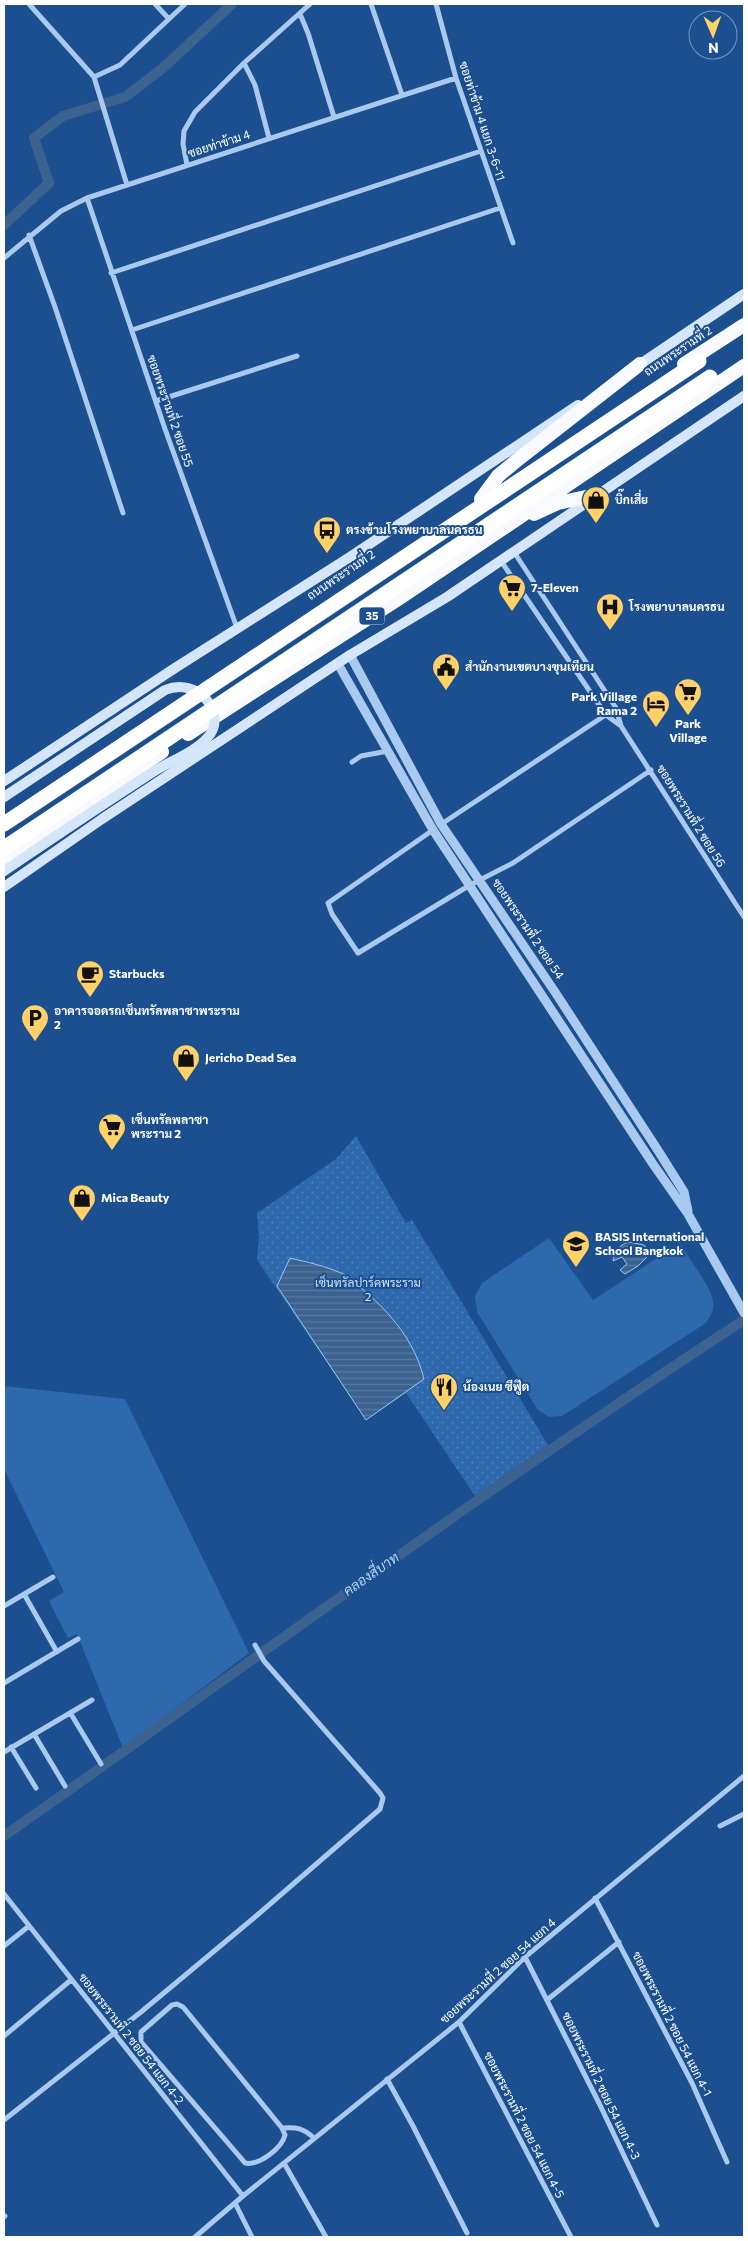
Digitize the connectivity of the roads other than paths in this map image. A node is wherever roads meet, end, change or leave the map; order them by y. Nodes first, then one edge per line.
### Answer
1 (29, 4) edge
2 (155, 4) edge
3 (185, 4) edge
4 (310, 4) edge
5 (371, 4) edge
6 (436, 4) edge
7 (300, 14) junction
8 (169, 19) junction
9 (244, 63) junction
10 (94, 78) junction
11 (456, 78) junction
12 (402, 95) junction
13 (334, 117) junction
14 (269, 138) junction
15 (481, 151) junction
16 (186, 165) junction
17 (127, 185) junction
18 (87, 198) junction
19 (500, 208) junction
20 (29, 235) junction
21 (513, 243) dead end
22 (4, 258) edge
23 (111, 273) junction
24 (744, 294) edge
25 (744, 325) edge
26 (132, 330) junction
27 (298, 356) dead end
28 (699, 361) dead end
29 (640, 364) junction
30 (741, 368) edge
31 (710, 377) dead end
32 (744, 396) edge
33 (156, 401) junction
34 (595, 495) junction
35 (481, 499) junction
36 (123, 513) dead end
37 (507, 525) junction
38 (513, 552) junction
39 (500, 560) junction
40 (237, 628) junction
41 (350, 656) junction
42 (338, 664) junction
43 (616, 708) junction
44 (606, 715) junction
45 (621, 726) junction
46 (389, 751) junction
47 (352, 762) dead end
48 (651, 770) junction
49 (4, 781) edge
50 (4, 797) edge
51 (4, 818) edge
52 (4, 824) edge
53 (442, 824) junction
54 (433, 830) junction
55 (4, 848) edge
56 (4, 858) edge
57 (4, 871) edge
58 (480, 880) junction
59 (470, 885) junction
60 (4, 887) edge
61 (744, 905) edge
62 (738, 908) junction
63 (744, 917) edge
64 (604, 1068) junction
65 (594, 1074) junction
66 (688, 1214) junction
67 (744, 1313) edge
68 (53, 1577) dead end
69 (24, 1594) junction
70 (4, 1606) edge
71 (78, 1639) dead end
72 (255, 1645) dead end
73 (57, 1652) junction
74 (4, 1683) edge
75 (92, 1700) dead end
76 (71, 1714) junction
77 (34, 1734) junction
78 (11, 1747) junction
79 (4, 1752) edge
80 (101, 1764) dead end
81 (744, 1776) edge
82 (65, 1786) dead end
83 (36, 1788) dead end
84 (744, 1814) edge
85 (720, 1826) dead end
86 (4, 1896) edge
87 (595, 1898) junction
88 (28, 1926) junction
89 (619, 1942) junction
90 (4, 1946) edge
91 (525, 1957) junction
92 (71, 1980) junction
93 (546, 2000) junction
94 (459, 2022) junction
95 (113, 2034) junction
96 (4, 2036) edge
97 (387, 2079) junction
98 (4, 2120) edge
99 (282, 2128) junction
100 (314, 2138) junction
101 (727, 2162) dead end
102 (284, 2163) junction
103 (243, 2196) junction
104 (235, 2203) junction
105 (657, 2226) dead end
106 (467, 2233) dead end
107 (195, 2237) edge
108 (252, 2237) edge
109 (326, 2237) edge
110 (571, 2237) edge

1 - 10 street
2 - 8 street
3 - 8 street
4 - 7 street
5 - 12 street
6 - 11 street, ซอยท่าข้าม 4 แยก 3-6-11
7 - 9 street
7 - 13 street
8 - 10 street
9 - 14 street
9 - 16 street
10 - 17 street
11 - 12 street, ซอยท่าข้าม 4
11 - 15 street, ซอยท่าข้าม 4 แยก 3-6-11
12 - 13 street, ซอยท่าข้าม 4
13 - 14 street, ซอยท่าข้าม 4
14 - 16 street, ซอยท่าข้าม 4
15 - 19 street, ซอยท่าข้าม 4 แยก 3-6-11
15 - 23 street
16 - 17 street, ซอยท่าข้าม 4
17 - 18 street, ซอยท่าข้าม 4
18 - 20 street, ซอยท่าข้าม 4
18 - 23 street, ซอยพระรามที่ 2 ซอย 55
19 - 21 street, ซอยท่าข้าม 4 แยก 3-6-11
19 - 26 street
20 - 22 street, ซอยท่าข้าม 4
20 - 36 street
23 - 26 street, ซอยพระรามที่ 2 ซอย 55
24 - 29 main road, ถนนพระรามที่ 2
25 - 35 highway, ถนนพระรามที่ 2
26 - 33 street, ซอยพระรามที่ 2 ซอย 55
27 - 33 street
28 - 52 highway, bridge
29 - 35 highway
29 - 40 main road, ถนนพระรามที่ 2
30 - 37 highway, 35
31 - 55 highway, bridge
32 - 34 main road, 35
33 - 40 street, ซอยพระรามที่ 2 ซอย 55
34 - 37 highway
34 - 38 main road, 35
35 - 51 highway, ถนนพระรามที่ 2
37 - 56 highway, 35
38 - 39 main road, 35
38 - 43 street, ซอยพระรามที่ 2 ซอย 56
39 - 41 main road, 35
39 - 44 street, ซอยพระรามที่ 2 ซอย 56
40 - 49 main road, ถนนพระรามที่ 2
41 - 42 main road, 35
41 - 53 street, ซอยพระรามที่ 2 ซอย 54
42 - 46 street, ซอยพระรามที่ 2 ซอย 54
42 - 60 main road, 35
43 - 44 street
43 - 45 street, ซอยพระรามที่ 2 ซอย 56
44 - 45 street, ซอยพระรามที่ 2 ซอย 56
44 - 53 street
45 - 48 street, ซอยพระรามที่ 2 ซอย 56
46 - 47 street
46 - 54 street, ซอยพระรามที่ 2 ซอย 54
48 - 58 street
48 - 62 street, ซอยพระรามที่ 2 ซอย 56
50 - 57 main road, bridge
53 - 54 street
53 - 58 street, ซอยพระรามที่ 2 ซอย 54
54 - 59 street, ซอยพระรามที่ 2 ซอย 54
54 - 59 street
58 - 59 street
58 - 64 street, ซอยพระรามที่ 2 ซอย 54
59 - 65 street, ซอยพระรามที่ 2 ซอย 54
61 - 62 street
62 - 63 street, ซอยพระรามที่ 2 ซอย 56
64 - 65 street
64 - 66 street, ซอยพระรามที่ 2 ซอย 54
65 - 66 street, ซอยพระรามที่ 2 ซอย 54
66 - 67 street, ซอยพระรามที่ 2 ซอย 54
68 - 69 street
69 - 70 street
69 - 73 street
71 - 73 street
72 - 95 street
73 - 74 street
75 - 76 street
76 - 77 street
76 - 80 street
77 - 78 street
77 - 82 street
78 - 79 street
78 - 83 street
81 - 87 street, ซอยพระรามที่ 2 ซอย 54 แยก 4
84 - 85 street
86 - 88 street, ซอยพระรามที่ 2 ซอย 54 แยก 4-2
87 - 89 street, ซอยพระรามที่ 2 ซอย 54 แยก 4-1
87 - 91 street, ซอยพระรามที่ 2 ซอย 54 แยก 4
88 - 90 street
88 - 92 street, ซอยพระรามที่ 2 ซอย 54 แยก 4-2
89 - 93 street
89 - 101 street, ซอยพระรามที่ 2 ซอย 54 แยก 4-1
91 - 93 street, ซอยพระรามที่ 2 ซอย 54 แยก 4-3
91 - 94 street, ซอยพระรามที่ 2 ซอย 54 แยก 4
92 - 95 street, ซอยพระรามที่ 2 ซอย 54 แยก 4-2
92 - 96 street
93 - 105 street, ซอยพระรามที่ 2 ซอย 54 แยก 4-3
94 - 97 street, ซอยพระรามที่ 2 ซอย 54 แยก 4
94 - 110 street, ซอยพระรามที่ 2 ซอย 54 แยก 4-5
95 - 98 street
95 - 103 street, ซอยพระรามที่ 2 ซอย 54 แยก 4-2
97 - 100 street, ซอยพระรามที่ 2 ซอย 54 แยก 4
97 - 106 street
99 - 99 street
99 - 100 street
100 - 102 street, ซอยพระรามที่ 2 ซอย 54 แยก 4
102 - 103 street, ซอยพระรามที่ 2 ซอย 54 แยก 4
102 - 109 street
103 - 104 street, ซอยพระรามที่ 2 ซอย 54 แยก 4
104 - 107 street, ซอยพระรามที่ 2 ซอย 54 แยก 4
104 - 108 street

